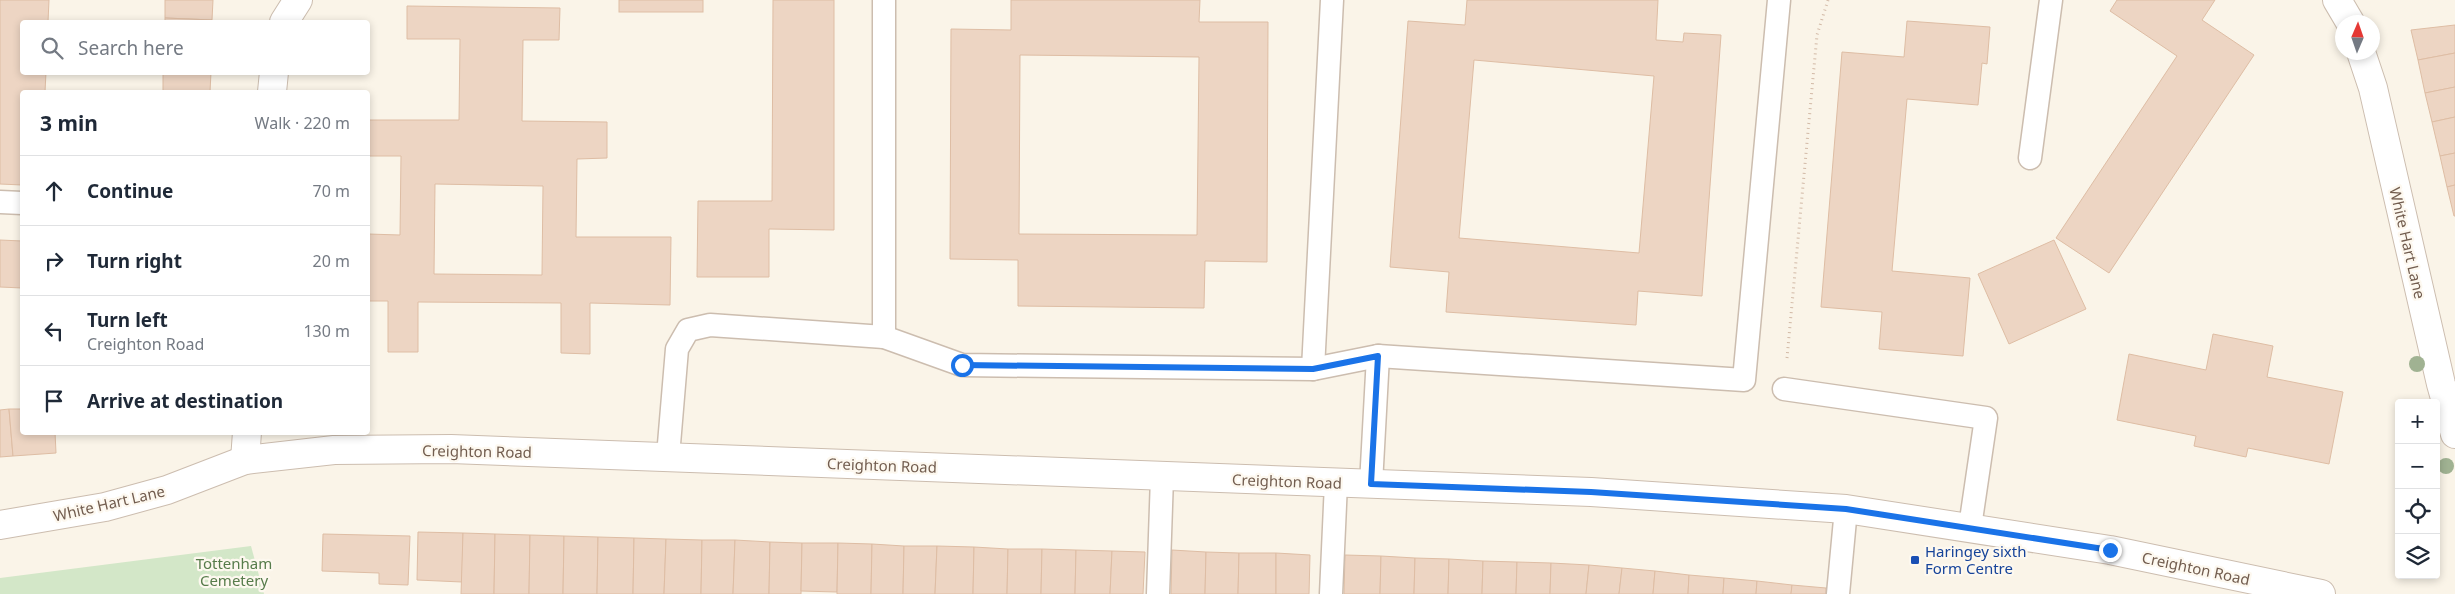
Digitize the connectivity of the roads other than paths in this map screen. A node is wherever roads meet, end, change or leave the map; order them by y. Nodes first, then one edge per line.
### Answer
1 (298, 0) edge
2 (884, 0) edge
3 (1332, 0) edge
4 (1779, 0) edge
5 (2050, 0) edge
6 (2337, 0) edge
7 (2346, 15) edge
8 (285, 20) edge
9 (2364, 60) edge
10 (274, 75) edge
11 (272, 90) edge
12 (2030, 158) dead end
13 (0, 202) edge
14 (20, 203) edge
15 (884, 337) junction
16 (1378, 356) junction
17 (1313, 369) junction
18 (1784, 389) road end
19 (2455, 434) edge
20 (247, 435) edge
21 (668, 456) junction
22 (245, 460) junction
23 (1162, 477) junction
24 (1336, 483) junction
25 (1371, 484) junction
26 (1846, 509) junction
27 (0, 525) edge
28 (1970, 527) junction
29 (1158, 594) edge
30 (1331, 594) edge
31 (1838, 594) edge
32 (2321, 594) edge

1 - 8 street
2 - 15 lane
3 - 17 lane
4 - 16 lane
5 - 12 lane
6 - 7 street
9 - 19 street, White Hart Lane
10 - 11 street
13 - 14 lane
15 - 17 lane
15 - 21 lane
16 - 17 lane
16 - 25 lane
18 - 28 lane
20 - 22 street
21 - 22 street, Creighton Road
21 - 23 street, Creighton Road
22 - 27 street, White Hart Lane
23 - 24 street, Creighton Road
23 - 29 lane
24 - 25 street, Creighton Road
24 - 30 lane
25 - 26 street, Creighton Road
26 - 28 street, Creighton Road
26 - 31 lane
28 - 32 street, Creighton Road

